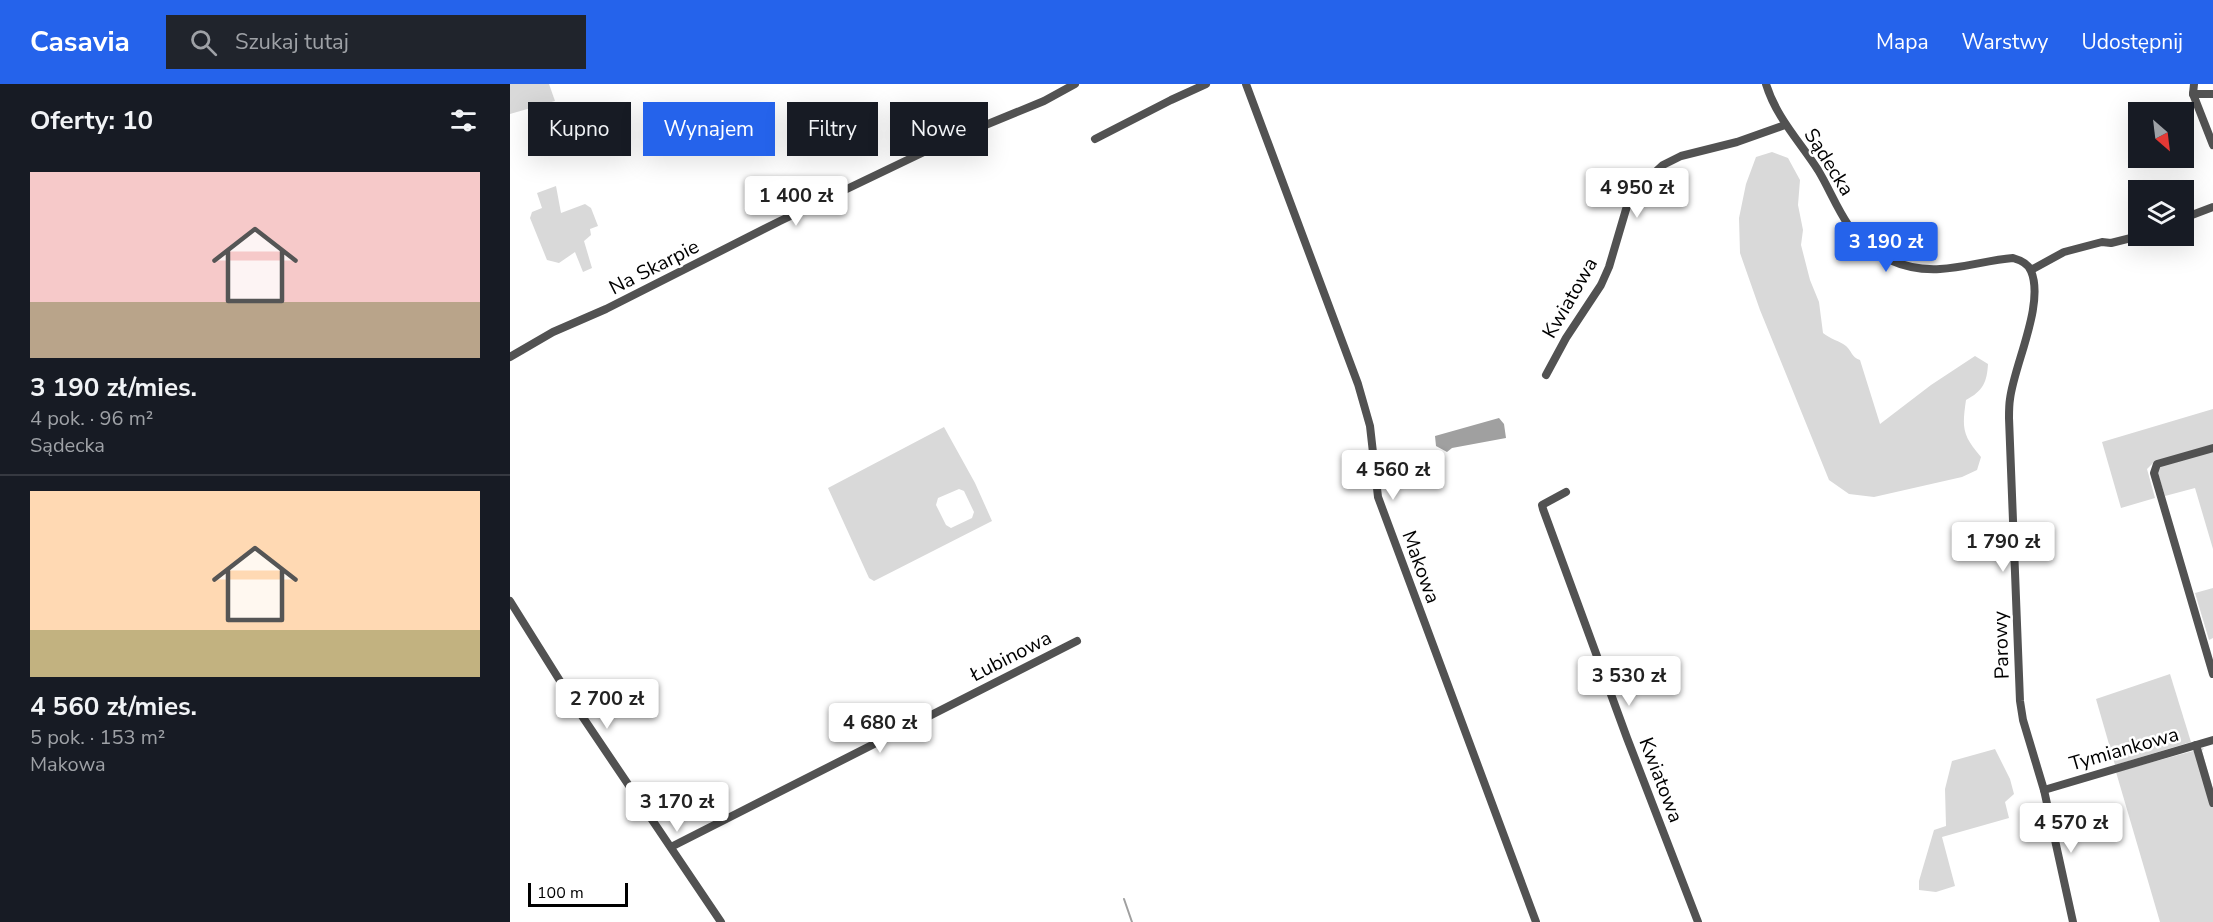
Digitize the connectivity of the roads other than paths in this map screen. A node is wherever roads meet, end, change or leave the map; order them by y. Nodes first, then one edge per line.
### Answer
1 (1074, 84) edge
2 (1206, 84) edge
3 (1246, 84) edge
4 (1766, 84) edge
5 (2194, 84) edge
6 (2193, 94) junction
7 (2213, 94) edge
8 (1785, 125) junction
9 (1095, 139) dead end
10 (2213, 145) edge
11 (2213, 207) edge
12 (2194, 214) edge
13 (2128, 239) edge
14 (2031, 270) junction
15 (510, 357) edge
16 (1546, 375) dead end
17 (2213, 448) edge
18 (1566, 492) dead end
19 (510, 601) edge
20 (1077, 641) dead end
21 (2213, 674) edge
22 (2213, 740) edge
23 (2196, 745) junction
24 (2044, 790) junction
25 (2213, 803) edge
26 (671, 846) junction
27 (721, 922) edge
28 (1536, 922) edge
29 (1698, 922) edge
30 (2073, 922) edge

1 - 15 street, Na Skarpie
2 - 9 street
3 - 28 street, Makowa
4 - 8 street, Sądecka
5 - 6 street
6 - 7 street
6 - 10 street
8 - 14 street, Sądecka
8 - 16 street, Kwiatowa
11 - 12 street
13 - 14 street
14 - 24 street, Parowy
17 - 21 street
18 - 29 street, Kwiatowa
19 - 26 street
20 - 26 street, Łubinowa
22 - 23 street, Tymiankowa
23 - 24 street, Tymiankowa
23 - 25 street
24 - 30 street, Parowy
26 - 27 street

